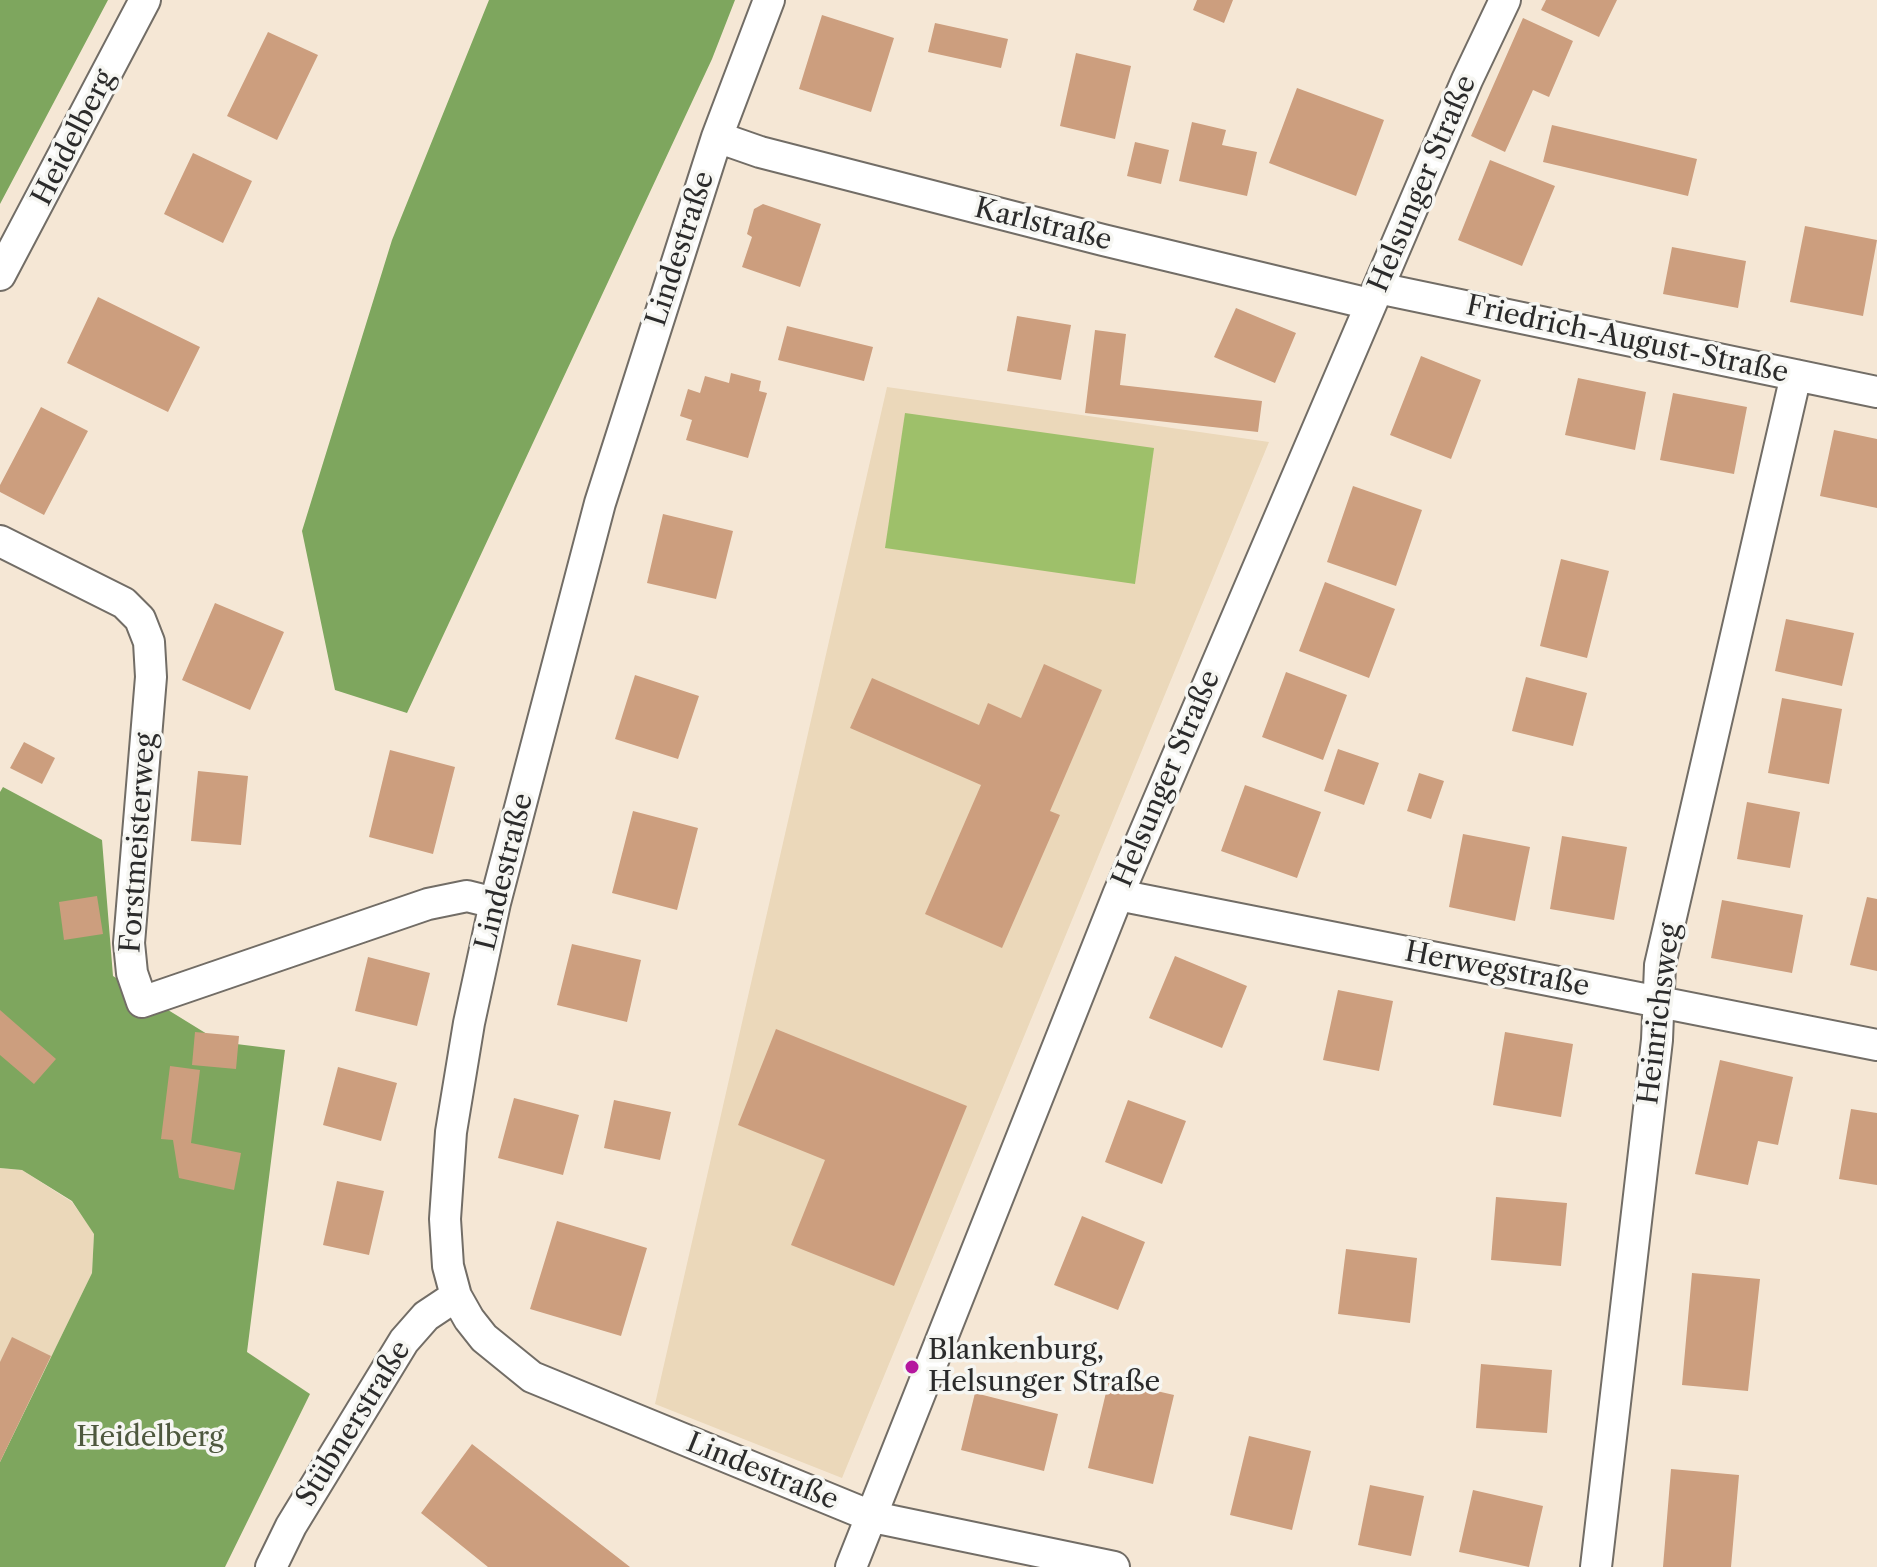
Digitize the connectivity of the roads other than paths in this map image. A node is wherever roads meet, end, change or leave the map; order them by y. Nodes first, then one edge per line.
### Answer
1 (145, 0) edge
2 (769, 0) edge
3 (1505, 0) edge
4 (717, 137) junction
5 (0, 275) edge
6 (1374, 296) junction
7 (1796, 375) junction
8 (1877, 392) edge
9 (0, 541) edge
10 (1118, 895) junction
11 (495, 903) junction
12 (1658, 1002) junction
13 (1877, 1045) edge
14 (456, 1296) junction
15 (873, 1517) junction
16 (271, 1567) edge
17 (851, 1567) edge
18 (1114, 1567) edge
19 (1596, 1567) edge

1 - 5 street, Heidelberg
2 - 4 street, Lindestraße
3 - 6 street, Helsunger Straße
4 - 6 street, Karlstraße
4 - 11 street, Lindestraße
6 - 7 street, Friedrich-August-Straße
6 - 10 street, Helsunger Straße
7 - 8 street, Friedrich-August-Straße
7 - 12 street, Heinrichsweg
9 - 11 street, Forstmeisterweg
10 - 12 street, Herwegstraße
10 - 15 street, Helsunger Straße
11 - 14 street, Lindestraße
12 - 13 street, Herwegstraße
12 - 19 street, Heinrichsweg
14 - 15 street, Lindestraße
14 - 16 street, Stübnerstraße
15 - 17 street, Helsunger Straße
15 - 18 street, Lindestraße

